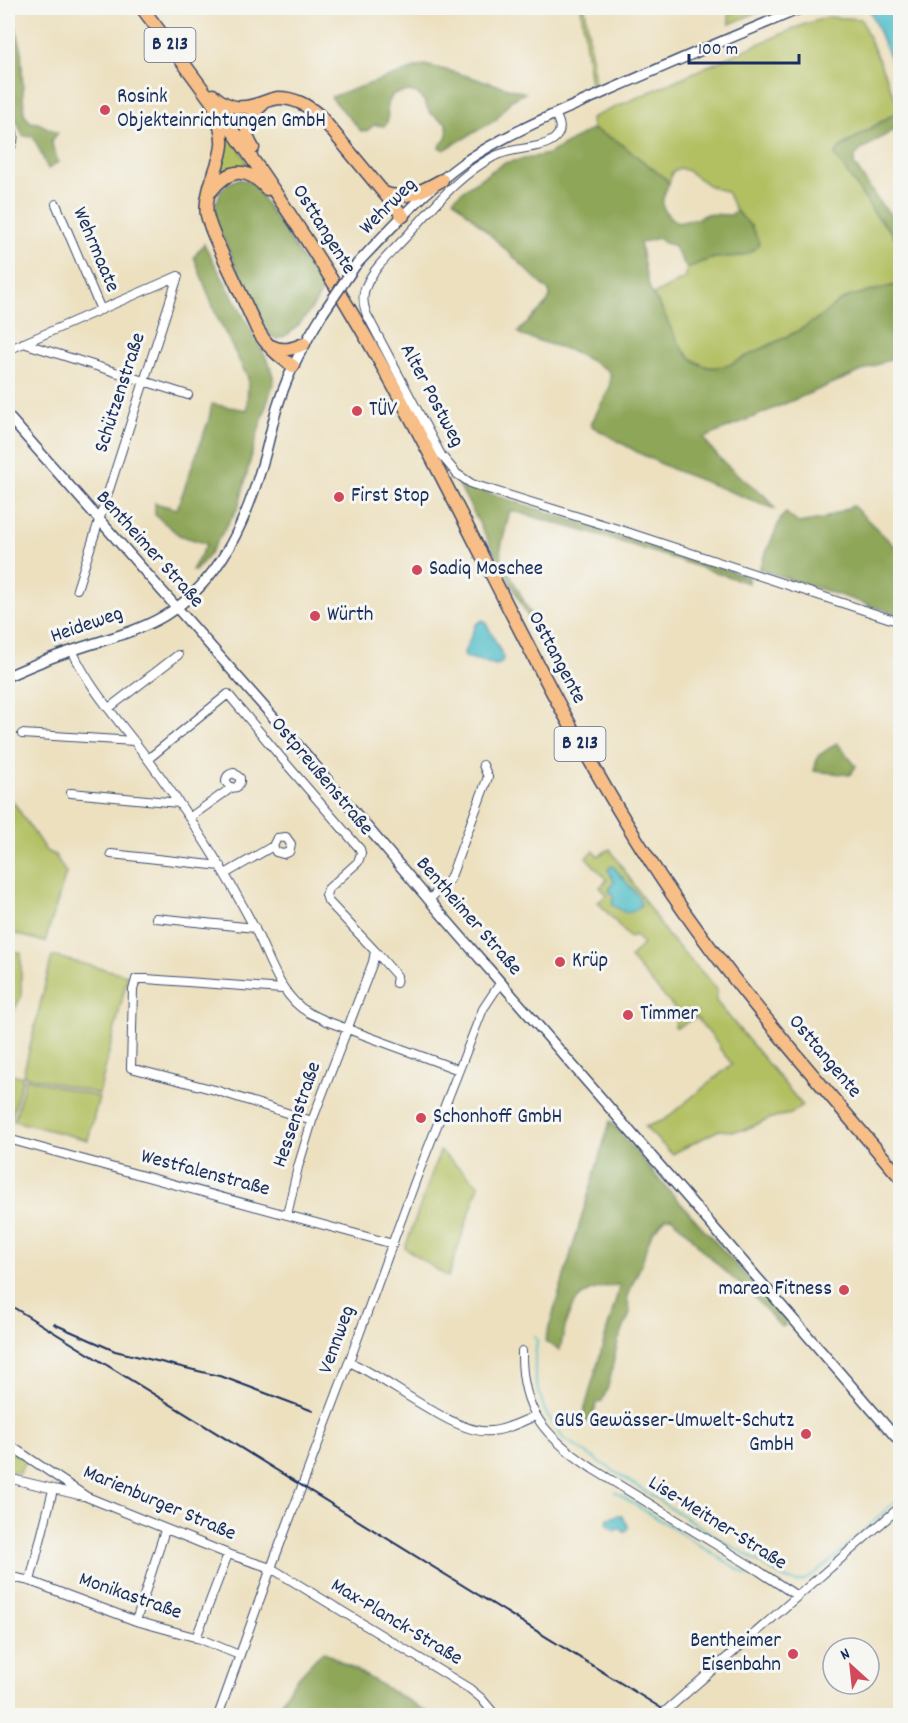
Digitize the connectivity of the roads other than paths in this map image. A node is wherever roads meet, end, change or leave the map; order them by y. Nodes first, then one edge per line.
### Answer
1 (142, 8) edge
2 (802, 8) edge
3 (198, 82) junction
4 (265, 102) junction
5 (555, 114) junction
6 (8, 116) edge
7 (8, 151) edge
8 (442, 180) junction
9 (272, 187) junction
10 (384, 193) junction
11 (208, 195) junction
12 (56, 204) dead end
13 (288, 212) junction
14 (403, 216) junction
15 (178, 276) joint
16 (101, 310) junction
17 (264, 342) junction
18 (23, 343) junction
19 (304, 344) junction
20 (8, 350) edge
21 (293, 366) junction
22 (144, 381) junction
23 (188, 395) dead end
24 (8, 416) edge
25 (100, 522) junction
26 (77, 589) dead end
27 (177, 608) junction
28 (900, 622) edge
29 (72, 650) junction
30 (178, 655) dead end
31 (8, 676) edge
32 (109, 708) junction
33 (22, 734) dead end
34 (134, 741) junction
35 (148, 759) junction
36 (483, 765) dead end
37 (231, 788) dead end
38 (70, 793) dead end
39 (178, 803) junction
40 (189, 818) junction
41 (273, 846) dead end
42 (111, 854) dead end
43 (221, 866) junction
44 (225, 874) junction
45 (429, 900) junction
46 (156, 918) dead end
47 (255, 928) junction
48 (375, 951) junction
49 (501, 982) junction
50 (396, 983) dead end
51 (284, 989) junction
52 (348, 1028) junction
53 (459, 1070) junction
54 (312, 1121) junction
55 (8, 1140) edge
56 (900, 1178) edge
57 (287, 1215) junction
58 (393, 1244) junction
59 (522, 1351) dead end
60 (350, 1362) junction
61 (535, 1416) junction
62 (900, 1442) edge
63 (8, 1444) edge
64 (8, 1478) edge
65 (53, 1490) junction
66 (87, 1497) junction
67 (900, 1507) edge
68 (165, 1530) junction
69 (228, 1554) junction
70 (271, 1568) junction
71 (8, 1576) edge
72 (30, 1581) junction
73 (797, 1596) junction
74 (136, 1621) junction
75 (196, 1638) junction
76 (239, 1655) junction
77 (218, 1716) edge
78 (496, 1716) edge
79 (660, 1716) edge

1 - 3 main road, Osttangente / B 213
2 - 5 street, Wehrweg
3 - 4 main road
3 - 9 main road, Osttangente / B 213
3 - 11 main road
4 - 9 main road
4 - 10 main road
5 - 8 street, Wehrweg
5 - 28 street, Alter Postweg
6 - 7 street
8 - 10 main road
8 - 14 street, Wehrweg
9 - 13 main road, Osttangente / B 213
10 - 14 main road
11 - 13 main road
11 - 17 main road
12 - 16 street, Wehrmaate
13 - 56 main road, Osttangente / B 213
14 - 19 street, Wehrweg, bridge
15 - 16 street, Wehrmaate
15 - 22 street, Schützenstraße
16 - 18 street, Wehrmaate
17 - 19 main road
17 - 21 main road
18 - 20 street, Wehrmaate
18 - 22 street
19 - 21 street, Wehrweg
21 - 27 street, Wehrweg
22 - 23 street
22 - 25 street, Schützenstraße
24 - 25 street, Bentheimer Straße
25 - 26 street, Schützenstraße
25 - 27 street, Bentheimer Straße
27 - 29 street, Heideweg
27 - 45 street, Bentheimer Straße
29 - 31 street, Heideweg
29 - 32 street
30 - 32 street
32 - 34 street
33 - 34 street
34 - 35 street
35 - 39 street
35 - 48 street, Ostpreußenstraße
36 - 45 street
37 - 40 street
38 - 39 street
39 - 40 street
40 - 43 street
41 - 44 street
42 - 43 street
43 - 44 street
44 - 47 street
45 - 49 street, Bentheimer Straße
46 - 47 street
47 - 51 street
48 - 50 street
48 - 52 street
49 - 53 street, Vennweg
49 - 62 street, Bentheimer Straße
51 - 52 street
51 - 54 street
52 - 53 street
52 - 54 street, Hessenstraße
53 - 58 street, Vennweg
54 - 57 street, Hessenstraße
55 - 57 street, Westfalenstraße
57 - 58 street, Westfalenstraße
58 - 60 street, Vennweg
59 - 61 street, Lise-Meitner-Straße
60 - 61 street
60 - 70 street, Vennweg
61 - 73 street, Lise-Meitner-Straße
63 - 66 street, Marienburger Straße
64 - 65 street
65 - 66 street
65 - 72 street
66 - 68 street, Marienburger Straße
67 - 73 street
68 - 69 street, Marienburger Straße
68 - 74 street
69 - 70 street, Marienburger Straße
69 - 75 street
70 - 76 street, Vennweg
70 - 78 street, Max-Planck-Straße
71 - 72 street, Monikastraße
72 - 74 street, Monikastraße
73 - 79 street, bridge
74 - 75 street, Monikastraße
75 - 76 street, Monikastraße
76 - 77 street, Vennweg

